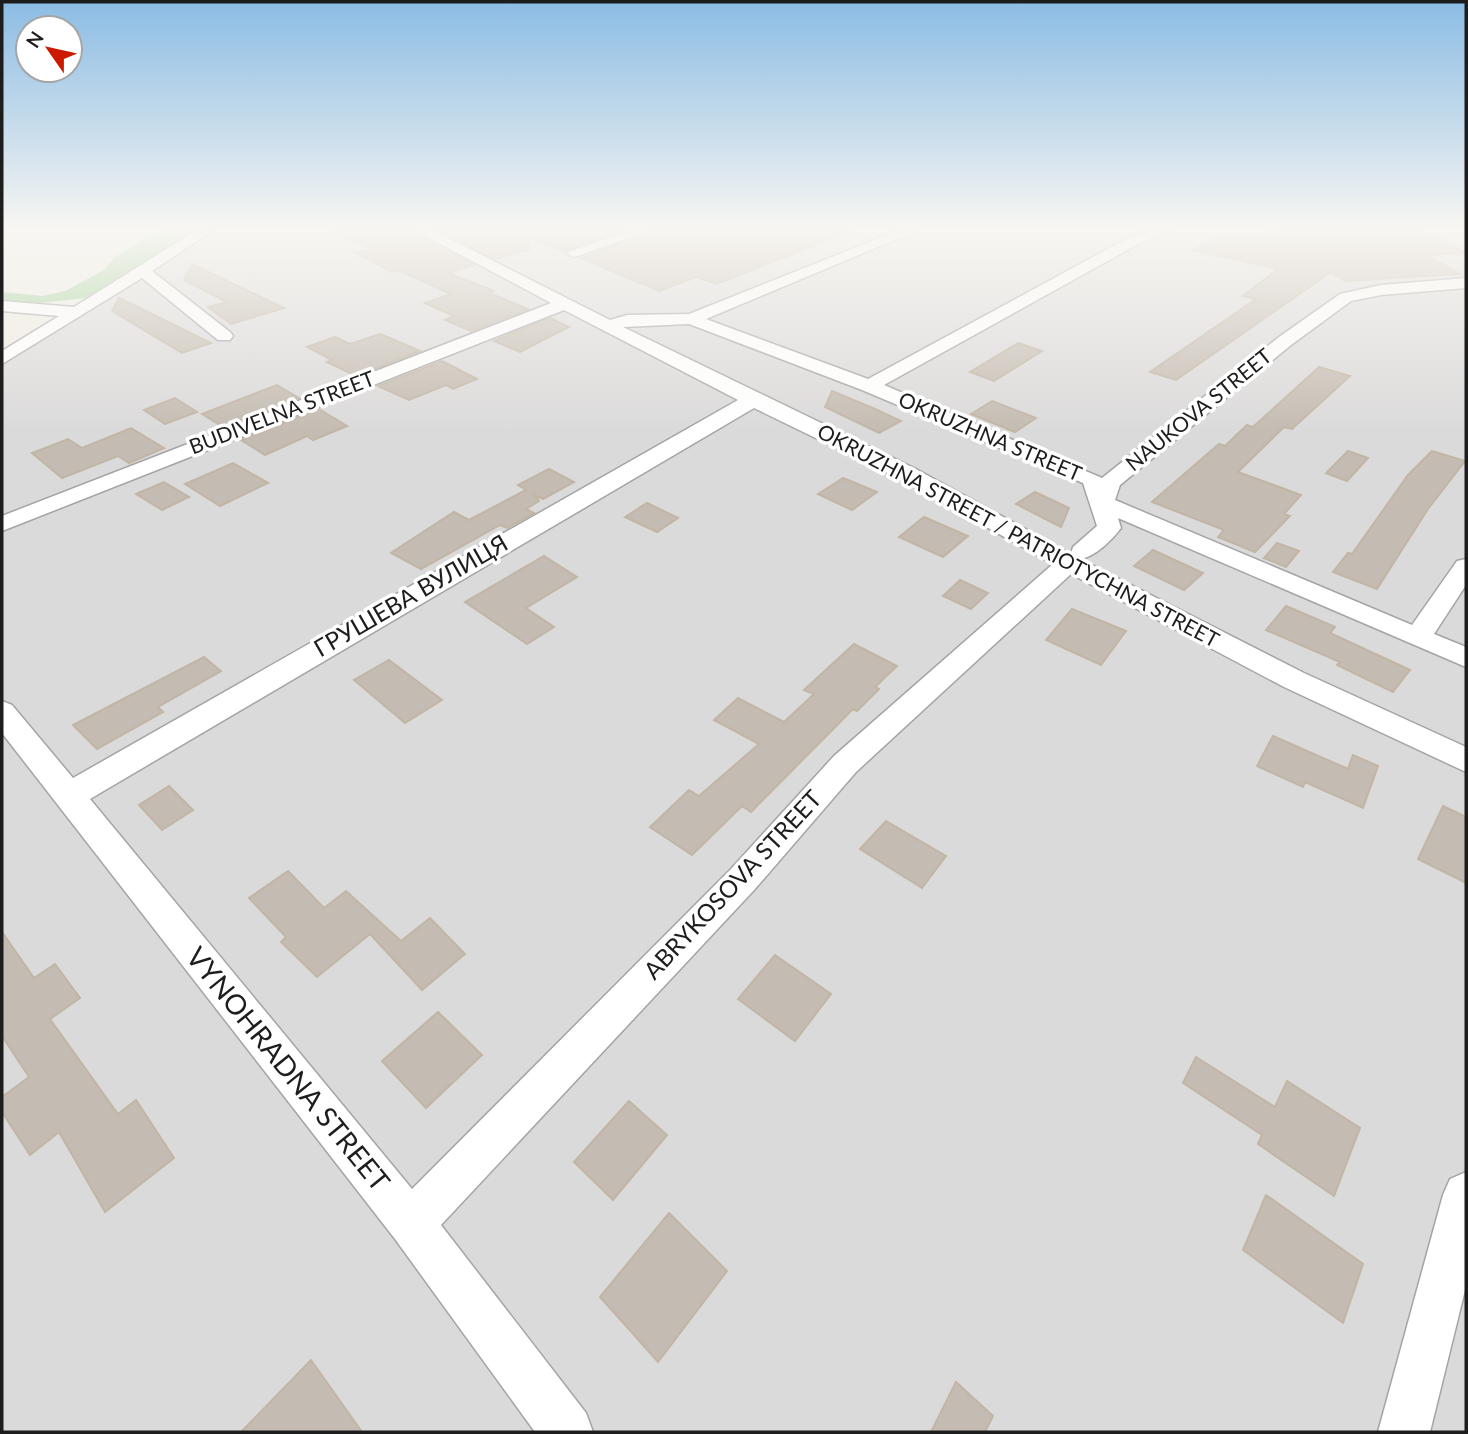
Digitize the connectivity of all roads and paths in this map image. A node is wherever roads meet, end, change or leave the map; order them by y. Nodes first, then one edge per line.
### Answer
1 (100, 298) edge
2 (177, 298) edge
3 (551, 298) edge
4 (743, 298) edge
5 (1030, 298) edge
6 (1345, 298) edge
7 (563, 304) junction
8 (2, 306) edge
9 (78, 312) junction
10 (691, 319) junction
11 (607, 326) junction
12 (225, 336) dead end
13 (2, 359) edge
14 (869, 386) junction
15 (754, 400) junction
16 (1102, 503) junction
17 (2, 524) edge
18 (1076, 557) junction
19 (1466, 566) edge
20 (1418, 637) junction
21 (1466, 658) edge
22 (2, 712) edge
23 (1466, 760) edge
24 (70, 795) junction
25 (1466, 1195) edge
26 (411, 1223) junction
27 (566, 1432) edge
28 (1405, 1432) edge

1 - 9 street
2 - 12 street
3 - 7 street, OKRUZHNA STREET / PATRIOTYCHNA STREET
4 - 10 street
5 - 14 street
6 - 16 street, NAUKOVA STREET
7 - 11 street, OKRUZHNA STREET / PATRIOTYCHNA STREET
7 - 17 street, BUDIVELNA STREET
8 - 9 street
9 - 13 street
10 - 11 street
10 - 14 street, OKRUZHNA STREET
11 - 15 street, OKRUZHNA STREET / PATRIOTYCHNA STREET
14 - 16 street, OKRUZHNA STREET
15 - 18 street, OKRUZHNA STREET / PATRIOTYCHNA STREET
15 - 24 street, ГРУШЕВА ВУЛИЦЯ
16 - 18 street, ABRYKOSOVA STREET
16 - 20 street, OKRUZHNA STREET
18 - 23 street, OKRUZHNA STREET / PATRIOTYCHNA STREET
18 - 26 street, ABRYKOSOVA STREET
19 - 20 street
20 - 21 street, OKRUZHNA STREET
22 - 24 street, VYNOHRADNA STREET
24 - 26 street, VYNOHRADNA STREET
25 - 28 street
26 - 27 street, VYNOHRADNA STREET

